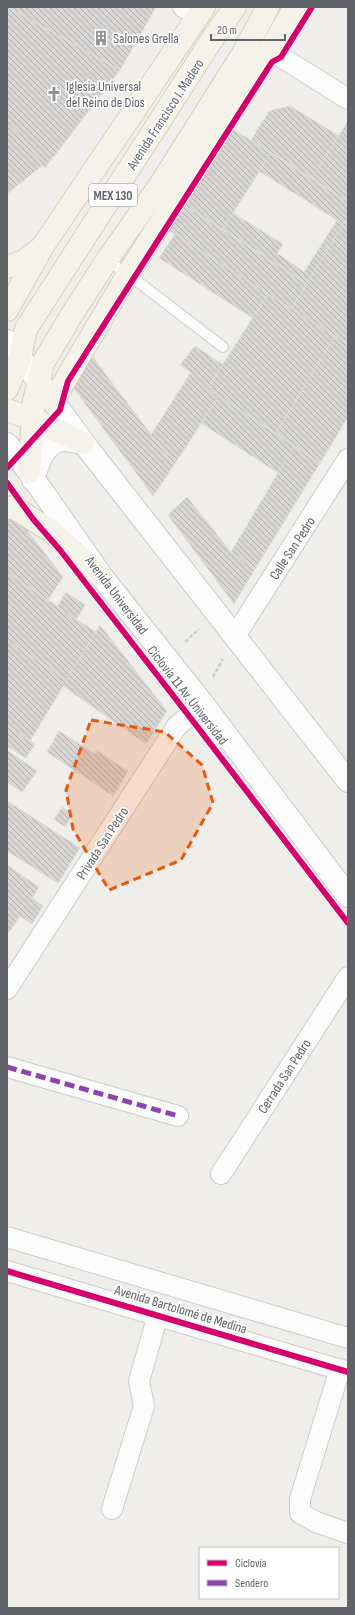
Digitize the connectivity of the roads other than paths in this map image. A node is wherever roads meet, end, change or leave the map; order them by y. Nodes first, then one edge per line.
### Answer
1 (235, 7) edge
2 (268, 7) edge
3 (295, 7) edge
4 (195, 10) edge
5 (270, 50) junction
6 (348, 99) edge
7 (43, 246) junction
8 (107, 260) junction
9 (7, 267) edge
10 (128, 274) junction
11 (7, 310) edge
12 (223, 347) dead end
13 (11, 352) edge
14 (40, 383) junction
15 (7, 390) edge
16 (53, 401) junction
17 (7, 410) edge
18 (33, 419) junction
19 (83, 443) junction
20 (7, 444) edge
21 (348, 459) edge
22 (31, 476) junction
23 (7, 508) edge
24 (103, 578) junction
25 (235, 636) junction
26 (200, 700) junction
27 (348, 781) edge
28 (348, 896) edge
29 (348, 977) edge
30 (7, 989) edge
31 (7, 1067) edge
32 (178, 1116) dead end
33 (221, 1174) dead end
34 (7, 1238) edge
35 (7, 1271) edge
36 (158, 1315) junction
37 (348, 1338) edge
38 (344, 1371) edge
39 (112, 1509) dead end
40 (348, 1533) edge

1 - 13 main road, Avenida Francisco I. Madero / MEX 130
2 - 8 main road
3 - 5 main road
4 - 7 main road, Avenida Francisco I. Madero / MEX 130
5 - 6 street
5 - 10 main road
7 - 9 main road
7 - 11 main road, Avenida Francisco I. Madero / MEX 130
8 - 10 lane
8 - 14 main road
10 - 12 lane
10 - 16 main road
13 - 14 main road
13 - 15 main road, Avenida Francisco I. Madero / MEX 130
14 - 16 main road
14 - 18 main road
16 - 19 main road
17 - 18 main road
18 - 19 main road
18 - 22 main road
19 - 22 main road
19 - 25 main road
20 - 22 main road, Avenida Universidad
21 - 25 street, Calle San Pedro
22 - 24 main road, Avenida Universidad
23 - 24 main road
24 - 26 main road, Avenida Universidad
25 - 27 main road
26 - 28 main road, Avenida Universidad
26 - 30 street, Privada San Pedro
29 - 33 street, Cerrada San Pedro
31 - 32 street
34 - 37 street, Avenida Bartolomé de Medina
35 - 36 street, Avenida Bartolomé de Medina
36 - 38 street, Avenida Bartolomé de Medina
36 - 39 street
38 - 40 street, Avenida Bartolomé de Medina

